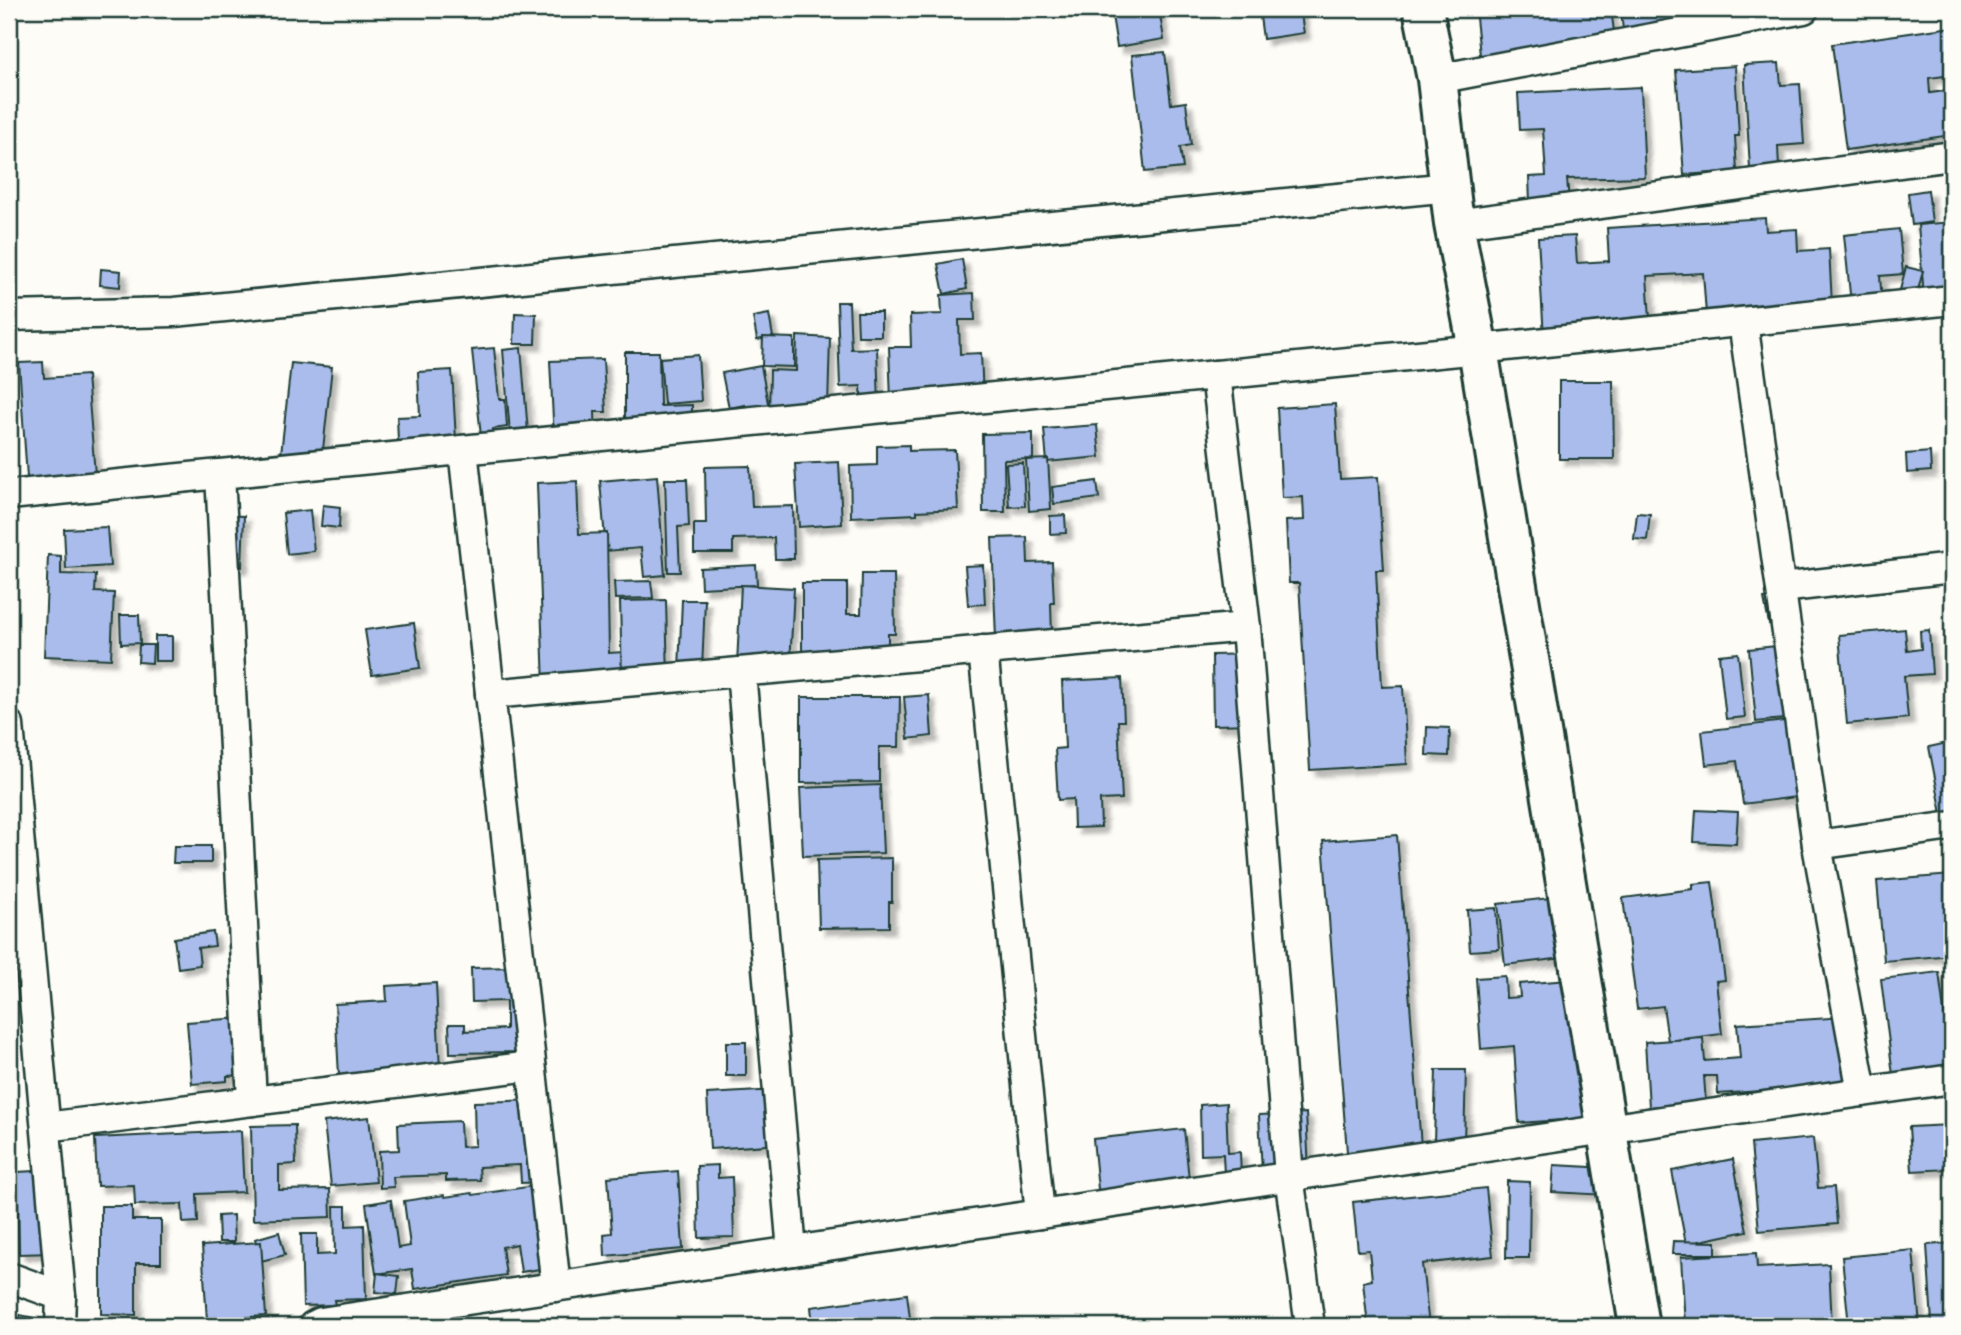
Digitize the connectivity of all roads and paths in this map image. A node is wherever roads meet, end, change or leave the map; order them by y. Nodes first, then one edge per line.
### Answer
1 (1423, 9) edge
2 (1804, 9) edge
3 (1437, 79) junction
4 (1952, 156) edge
5 (1450, 187) junction
6 (1454, 224) junction
7 (1952, 300) edge
8 (9, 316) edge
9 (1743, 322) junction
10 (1478, 349) junction
11 (1216, 375) junction
12 (463, 450) junction
13 (220, 474) junction
14 (9, 495) edge
15 (1952, 568) edge
16 (1781, 588) junction
17 (1245, 627) junction
18 (983, 650) junction
19 (741, 672) junction
20 (490, 694) junction
21 (9, 725) edge
22 (1952, 826) edge
23 (1816, 845) junction
24 (531, 1066) junction
25 (1952, 1079) edge
26 (1862, 1092) junction
27 (252, 1101) junction
28 (46, 1127) junction
29 (1606, 1129) junction
30 (1289, 1176) junction
31 (1040, 1214) junction
32 (792, 1251) junction
33 (9, 1277) edge
34 (556, 1287) junction
35 (61, 1297) junction
36 (60, 1326) edge
37 (313, 1326) edge
38 (1310, 1326) edge
39 (1639, 1326) edge

1 - 3 street
2 - 3 street
3 - 5 street
4 - 6 street
5 - 6 street
5 - 8 street
6 - 10 street
7 - 9 street
9 - 10 street
9 - 16 street
10 - 11 street
10 - 29 street
11 - 12 street
11 - 17 street
12 - 13 street
12 - 20 street
13 - 14 street
13 - 27 street
15 - 16 street
16 - 23 street
17 - 18 street
17 - 30 street
18 - 19 street
18 - 31 street
19 - 20 street
19 - 32 street
20 - 24 street
21 - 28 street
22 - 23 street
23 - 26 street
24 - 27 street
24 - 34 street
25 - 26 street
26 - 29 street
27 - 28 street
28 - 35 street
29 - 30 street
29 - 39 street
30 - 31 street
30 - 38 street
31 - 32 street
32 - 34 street
33 - 35 street
34 - 37 street
35 - 36 street

